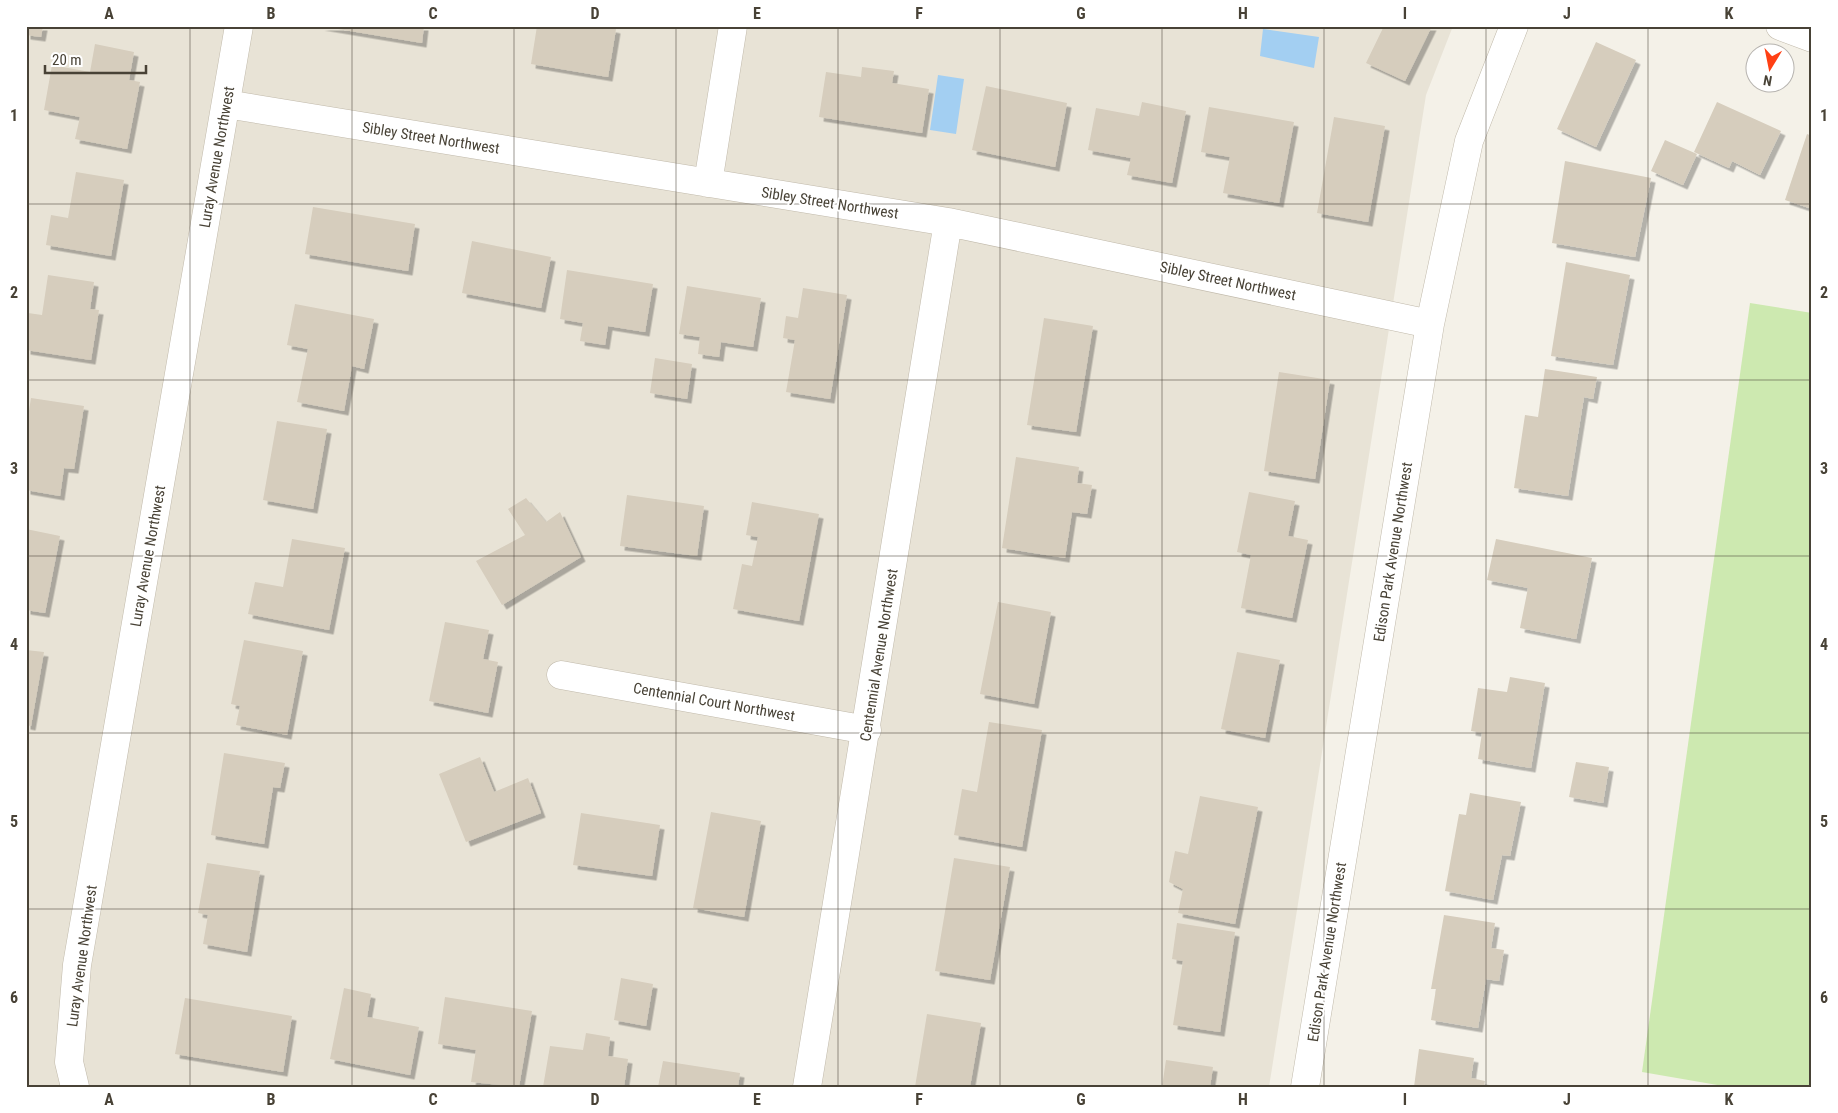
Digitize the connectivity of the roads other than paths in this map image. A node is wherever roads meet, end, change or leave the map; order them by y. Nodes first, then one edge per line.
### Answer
1 (239, 26) edge
2 (733, 26) edge
3 (1514, 26) edge
4 (1780, 26) edge
5 (1812, 38) edge
6 (226, 104) junction
7 (708, 183) junction
8 (948, 222) junction
9 (1430, 324) junction
10 (561, 674) dead end
11 (867, 730) junction
12 (75, 1087) edge
13 (807, 1087) edge
14 (1305, 1087) edge

1 - 6 street, Luray Avenue Northwest
2 - 7 street
3 - 9 street, Edison Park Avenue Northwest
4 - 5 street
6 - 7 street, Sibley Street Northwest
6 - 12 street, Luray Avenue Northwest
7 - 8 street, Sibley Street Northwest
8 - 9 street, Sibley Street Northwest
8 - 11 street, Centennial Avenue Northwest
9 - 14 street, Edison Park Avenue Northwest
10 - 11 street, Centennial Court Northwest
11 - 13 street, Centennial Avenue Northwest

